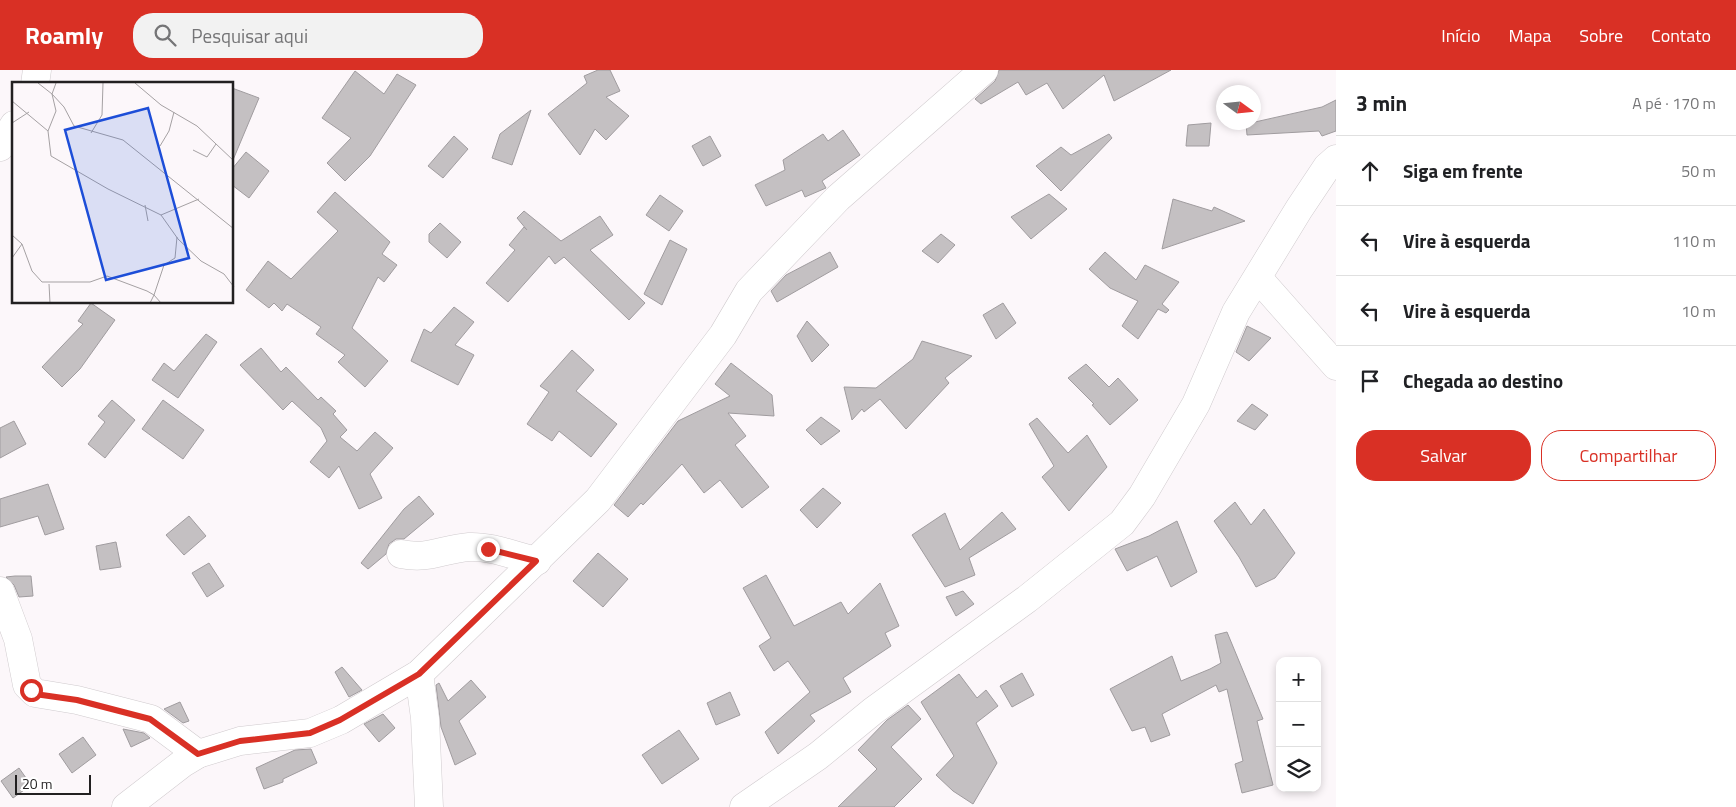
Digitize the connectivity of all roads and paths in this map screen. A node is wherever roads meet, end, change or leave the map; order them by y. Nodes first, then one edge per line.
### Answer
1 (984, 70) edge
2 (12, 128) edge
3 (0, 147) edge
4 (1336, 159) edge
5 (1258, 278) junction
6 (1336, 366) edge
7 (401, 554) dead end
8 (536, 561) junction
9 (0, 591) edge
10 (419, 674) junction
11 (198, 754) junction
12 (126, 807) edge
13 (429, 807) edge
14 (744, 807) edge

1 - 8 street
2 - 3 street
4 - 5 street
5 - 6 street
5 - 14 street
7 - 8 street
8 - 10 street
9 - 11 street
10 - 11 street
10 - 13 street
11 - 12 street

